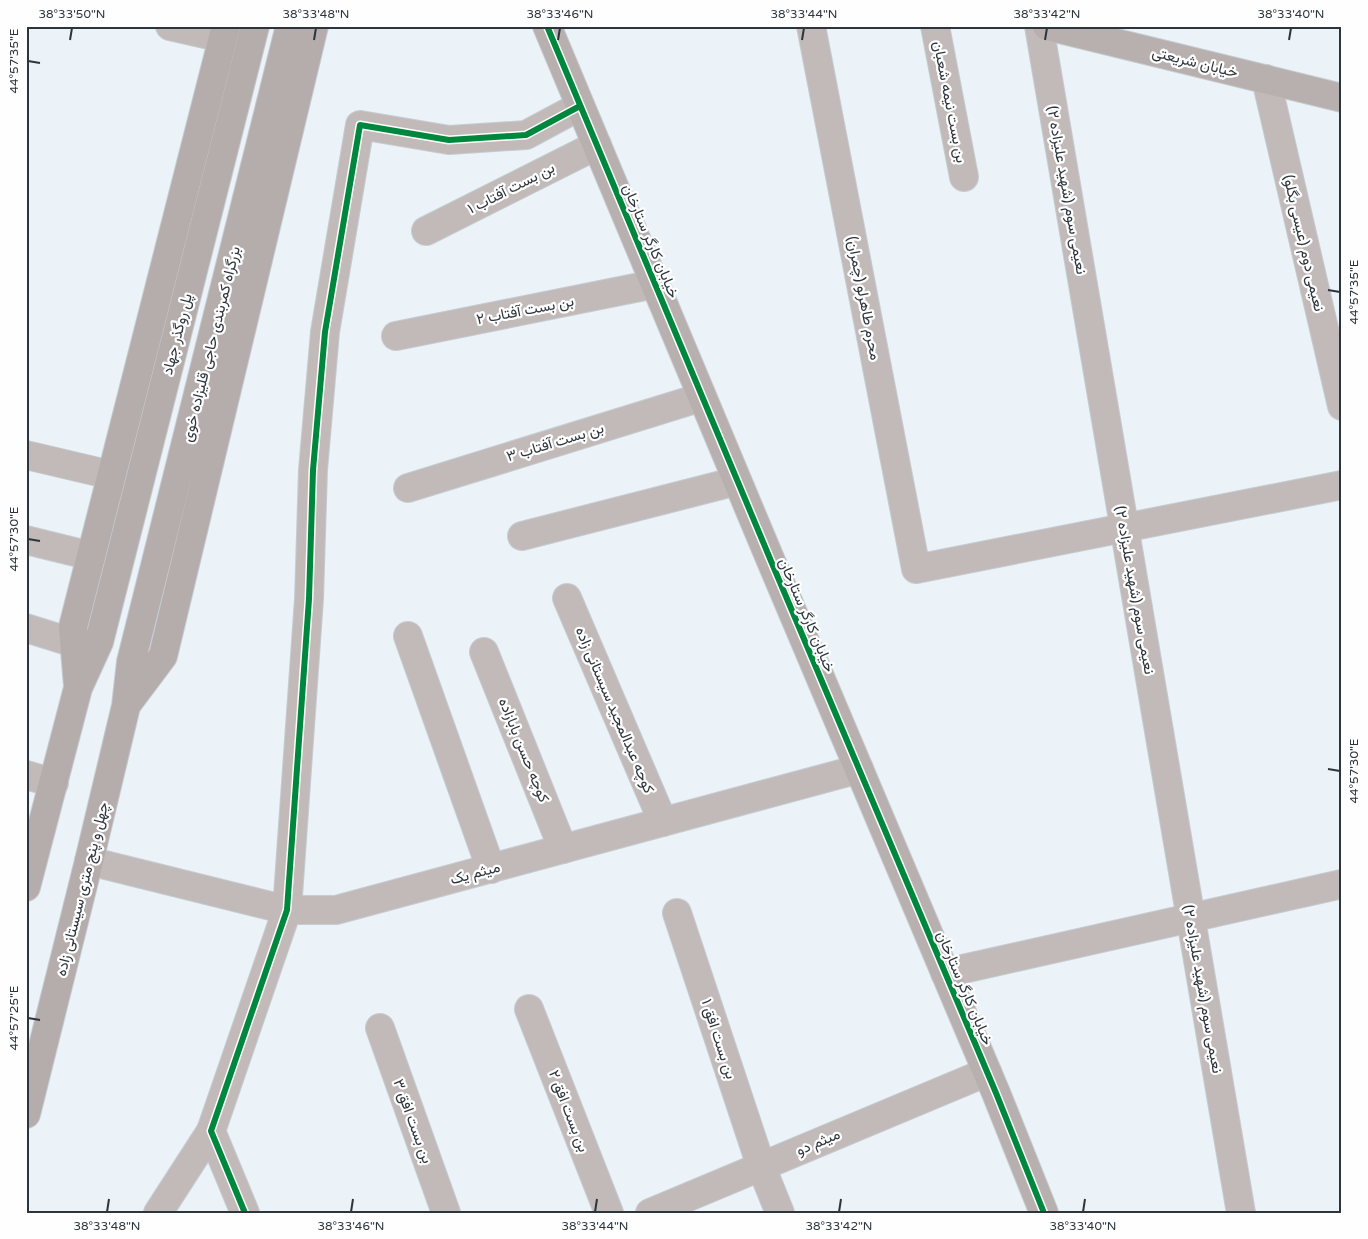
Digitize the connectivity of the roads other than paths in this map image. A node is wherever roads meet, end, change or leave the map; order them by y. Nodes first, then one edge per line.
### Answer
1 (170, 26) edge
2 (255, 26) edge
3 (290, 26) edge
4 (314, 26) edge
5 (547, 26) edge
6 (811, 26) edge
7 (935, 26) edge
8 (1039, 26) edge
9 (1047, 26) edge
10 (224, 32) edge
11 (1266, 79) junction
12 (1342, 98) edge
13 (580, 106) junction
14 (597, 145) junction
15 (964, 177) dead end
16 (426, 231) dead end
17 (655, 284) junction
18 (396, 336) dead end
19 (702, 397) junction
20 (1342, 406) edge
21 (26, 455) edge
22 (111, 475) junction
23 (737, 480) junction
24 (1342, 485) edge
25 (408, 488) dead end
26 (1124, 528) junction
27 (522, 536) dead end
28 (26, 540) edge
29 (91, 556) junction
30 (567, 598) dead end
31 (26, 628) edge
32 (408, 636) dead end
33 (87, 642) junction
34 (484, 652) dead end
35 (132, 662) joint
36 (126, 706) junction
37 (859, 769) junction
38 (26, 775) edge
39 (54, 783) junction
40 (663, 822) junction
41 (563, 849) junction
42 (89, 861) junction
43 (491, 869) junction
44 (1342, 884) edge
45 (26, 887) edge
46 (287, 910) junction
47 (677, 913) dead end
48 (1191, 918) junction
49 (945, 973) junction
50 (529, 1009) dead end
51 (380, 1028) dead end
52 (986, 1072) junction
53 (26, 1114) edge
54 (211, 1131) junction
55 (761, 1166) junction
56 (158, 1213) edge
57 (244, 1213) edge
58 (446, 1213) edge
59 (609, 1213) edge
60 (650, 1213) edge
61 (780, 1213) edge
62 (1044, 1213) edge
63 (1241, 1213) edge

1 - 10 street
2 - 33 highway, پل روگذر جهاد
3 - 35 highway, بزرگراه کمربندی حاجی قلیزاده خوی
4 - 36 highway
5 - 13 street, خیابان کارگر ستارخان
6 - 26 street, محرم طاهرلو (چمران)
7 - 15 street, بن بست نیمه شعبان
8 - 26 street, نعیمی سوم (شهید علیزاده ۲)
9 - 11 street, خیابان شریعتی
10 - 22 highway
11 - 12 street, خیابان شریعتی
11 - 20 street, نعیمی دوم (عیسی بگلو)
13 - 14 street, خیابان کارگر ستارخان
13 - 46 street
14 - 16 street, بن بست آفتاب ۱
14 - 17 street, خیابان کارگر ستارخان
17 - 18 street, بن بست آفتاب ۲
17 - 19 street, خیابان کارگر ستارخان
19 - 23 street, خیابان کارگر ستارخان
19 - 25 street, بن بست آفتاب ۳
21 - 22 street
22 - 29 highway
23 - 27 street
23 - 37 street, خیابان کارگر ستارخان
24 - 26 street
26 - 48 street, نعیمی سوم (شهید علیزاده ۲)
28 - 29 street
29 - 33 highway
30 - 40 street, کوچه عبدالمجید سیستانی زاده
31 - 33 street
32 - 43 street
33 - 39 highway
34 - 41 street, کوچه حسن بابازاده
35 - 36 highway, چهل و پنج متری سیستانی زاده
36 - 42 highway, چهل و پنج متری سیستانی زاده
37 - 40 street, میثم یک
37 - 49 street, خیابان کارگر ستارخان
38 - 39 street
39 - 45 highway
40 - 41 street, میثم یک
41 - 43 street, میثم یک
42 - 46 street, میثم یک
42 - 53 highway, چهل و پنج متری سیستانی زاده
43 - 46 street, میثم یک
44 - 48 street
46 - 54 street
47 - 55 street, بن بست افق ۱
48 - 49 street
48 - 63 street, نعیمی سوم (شهید علیزاده ۲)
49 - 52 street, خیابان کارگر ستارخان
50 - 59 street, بن بست افق ۲
51 - 58 street, بن بست افق ۳
52 - 55 street, میثم دو
52 - 62 street, خیابان کارگر ستارخان
54 - 56 street
54 - 57 street
55 - 60 street, میثم دو
55 - 61 street, بن بست افق ۱

